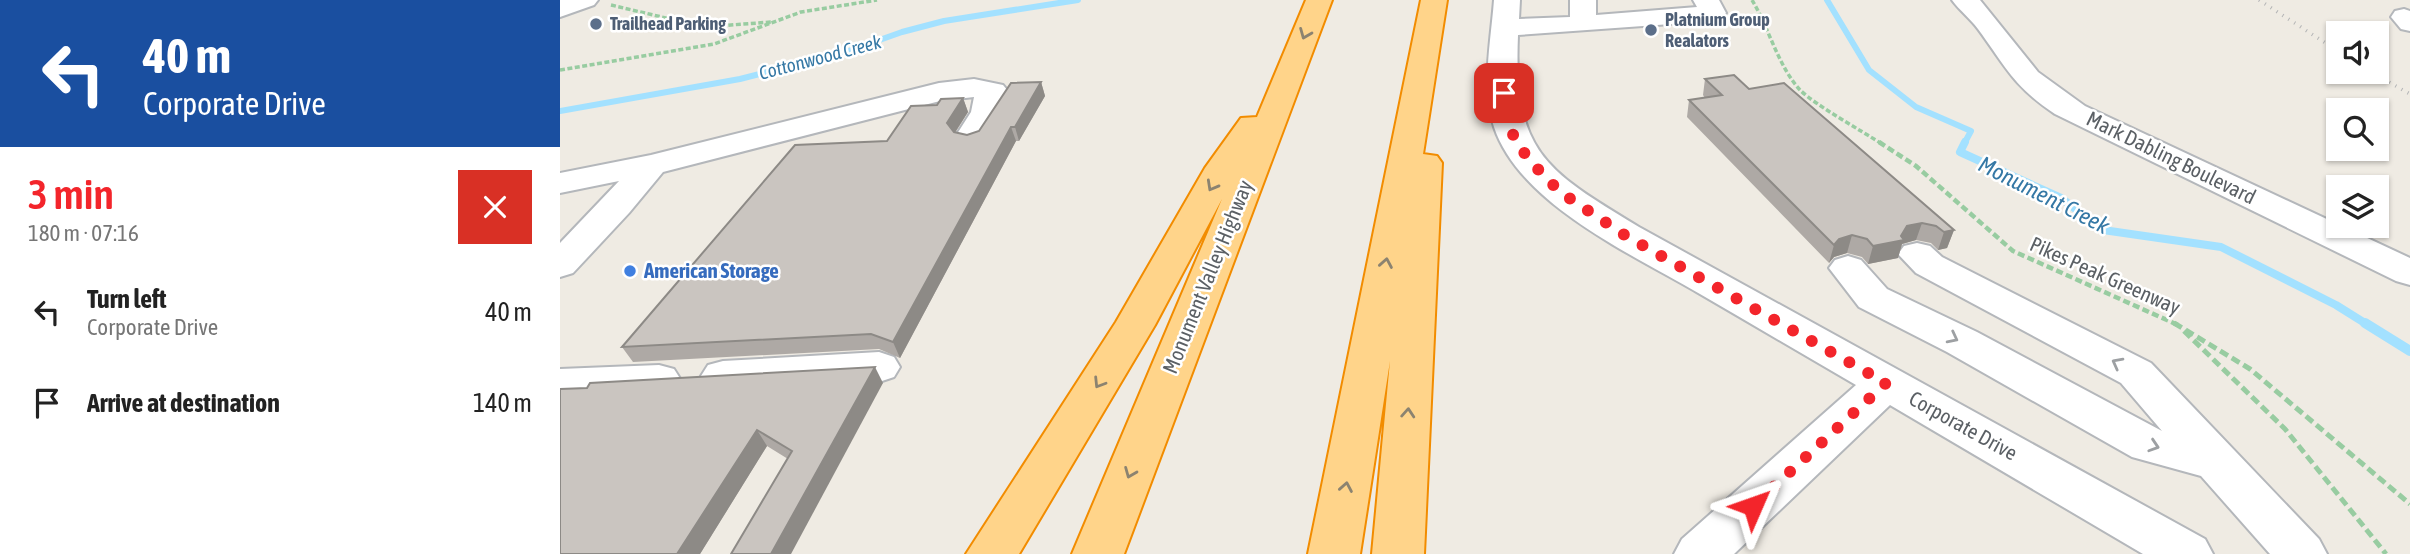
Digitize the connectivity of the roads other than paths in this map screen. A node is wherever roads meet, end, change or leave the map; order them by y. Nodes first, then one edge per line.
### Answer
1 (1319, 0) edge
2 (1434, 0) edge
3 (1706, 0) edge
4 (1965, 0) edge
5 (592, 1) edge
6 (560, 9) edge
7 (1583, 12) edge
8 (1506, 14) edge
9 (1423, 60) junction
10 (1291, 68) junction
11 (971, 137) edge
12 (651, 165) junction
13 (560, 183) edge
14 (560, 265) edge
15 (1848, 268) dead end
16 (2410, 274) edge
17 (1893, 307) junction
18 (878, 367) edge
19 (1886, 383) junction
20 (560, 384) edge
21 (2217, 462) junction
22 (992, 554) edge
23 (1098, 554) edge
24 (1334, 554) edge
25 (1398, 554) edge
26 (1700, 554) edge
27 (2187, 554) edge
28 (2301, 554) edge

1 -> 10 highway, Monument Valley Highway
2 - 9 highway
3 - 7 street
4 - 16 street, Mark Dabling Boulevard
5 - 6 street
7 - 8 street
8 - 19 street, Corporate Drive
24 -> 9 highway
25 -> 9 highway
10 -> 22 highway
10 -> 23 highway, Monument Valley Highway
11 - 12 street
12 - 13 street
12 - 14 street
15 - 17 street
17 -> 21 street
21 -> 17 street
18 - 20 street
19 - 26 street
19 - 27 street, Corporate Drive
21 - 28 street

